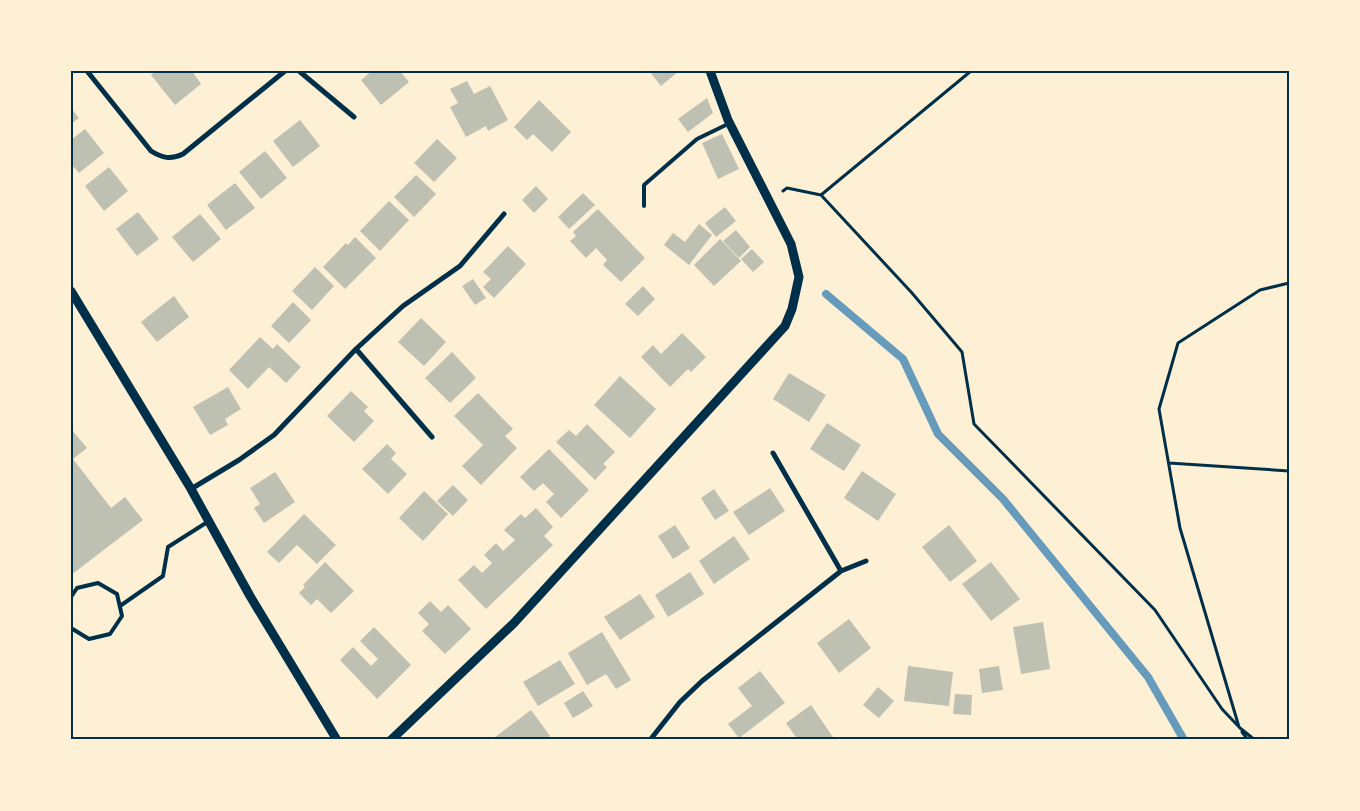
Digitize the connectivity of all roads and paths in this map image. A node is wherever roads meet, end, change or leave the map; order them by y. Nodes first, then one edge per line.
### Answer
1 (87, 71) edge
2 (285, 71) edge
3 (299, 71) edge
4 (710, 71) edge
5 (971, 71) edge
6 (354, 117) dead end
7 (730, 123) junction
8 (821, 195) junction
9 (768, 198) junction
10 (644, 206) dead end
11 (504, 214) dead end
12 (1289, 283) edge
13 (71, 291) edge
14 (356, 349) junction
15 (432, 437) dead end
16 (773, 453) dead end
17 (1169, 463) junction
18 (1289, 471) edge
19 (190, 489) junction
20 (209, 522) junction
21 (866, 561) dead end
22 (841, 571) junction
23 (71, 597) edge
24 (120, 606) junction
25 (71, 628) edge
26 (1240, 728) junction
27 (337, 740) edge
28 (391, 740) edge
29 (650, 740) edge
30 (1248, 740) edge
31 (1255, 740) edge

1 - 2 street
3 - 6 street
4 - 7 street
5 - 8 path
7 - 9 street
7 - 10 lane
8 - 9 path
8 - 26 path
9 - 28 street
11 - 14 street
12 - 17 path
13 - 19 street
14 - 15 street
14 - 19 street
16 - 22 street
17 - 18 path
17 - 26 path
19 - 20 street
20 - 24 lane
20 - 27 street
21 - 22 street
22 - 29 street
23 - 24 lane
24 - 25 lane
26 - 30 path
26 - 31 path

